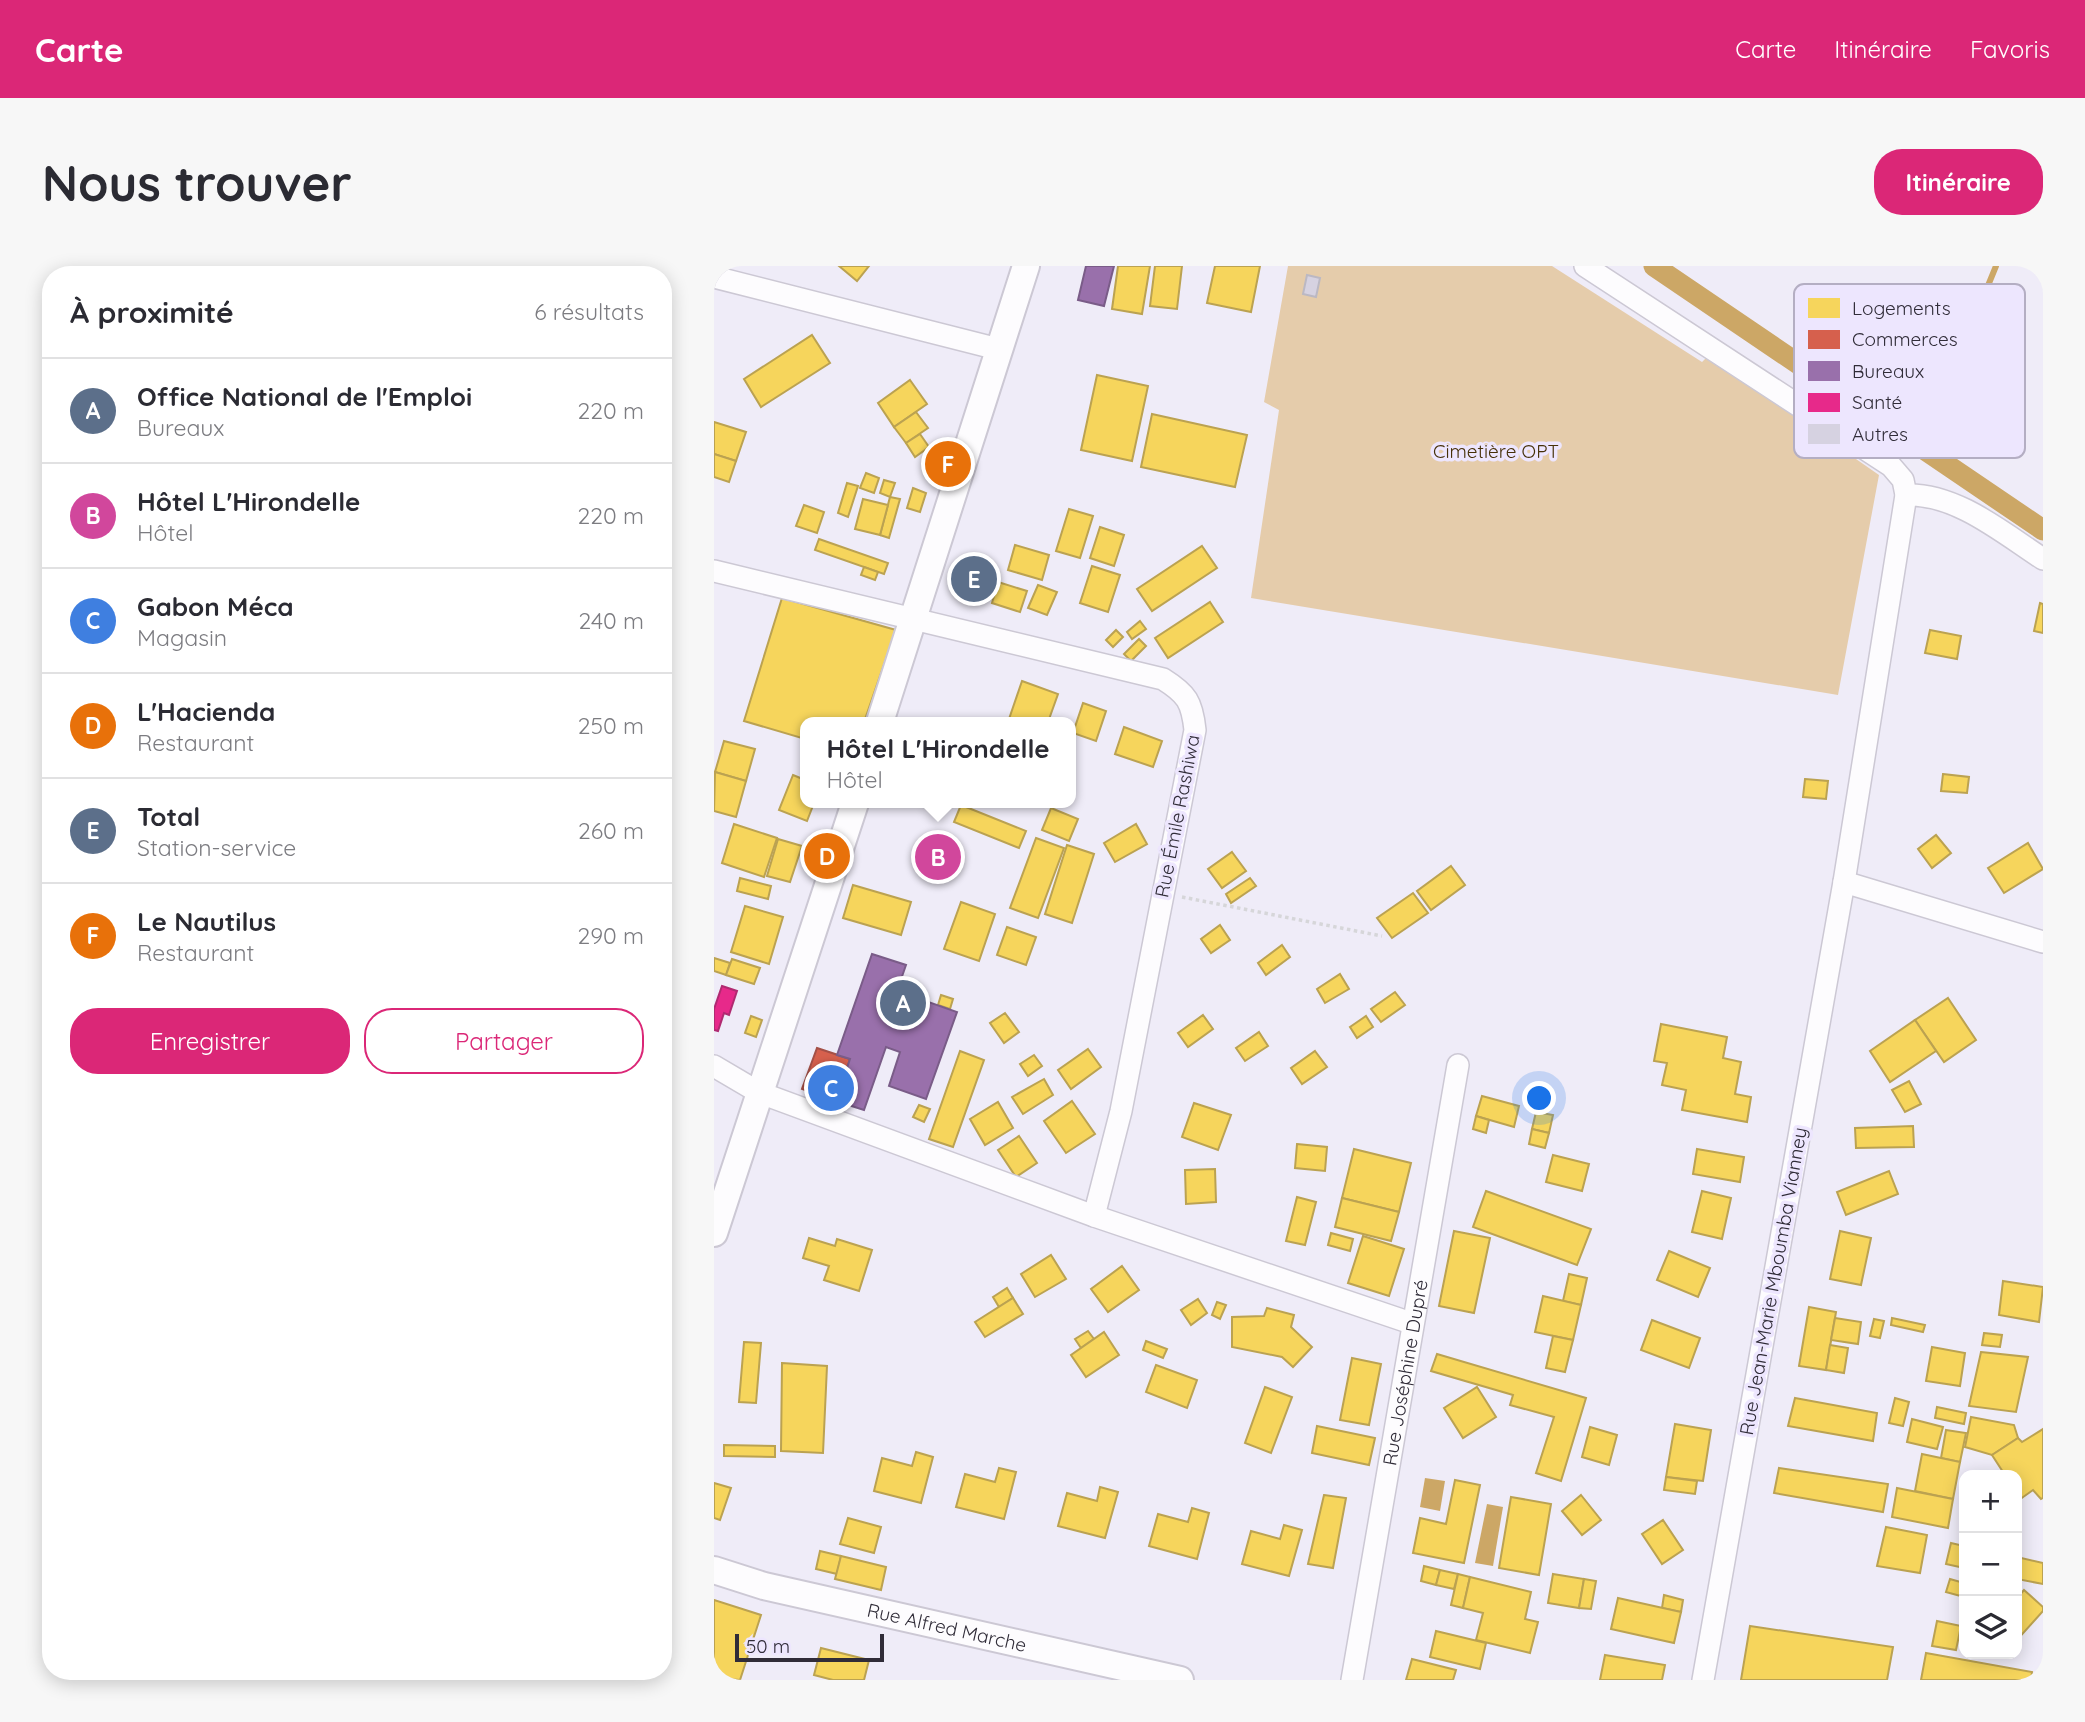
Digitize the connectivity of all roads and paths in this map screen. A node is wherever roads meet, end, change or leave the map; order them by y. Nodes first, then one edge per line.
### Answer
1 (1026, 266) edge
2 (1585, 266) edge
3 (714, 277) edge
4 (998, 349) junction
5 (1794, 403) edge
6 (1879, 458) edge
7 (1906, 495) junction
8 (2043, 559) edge
9 (714, 571) edge
10 (913, 621) junction
11 (882, 717) edge
12 (853, 808) edge
13 (1844, 881) junction
14 (1163, 894) junction
15 (1382, 936) dead end
16 (2043, 942) edge
17 (1458, 1065) dead end
18 (714, 1066) edge
19 (758, 1093) junction
20 (1094, 1216) junction
21 (714, 1233) edge
22 (1411, 1323) junction
23 (714, 1570) edge
24 (1180, 1680) edge
25 (1352, 1680) edge
26 (1703, 1680) edge

1 - 4 street
2 - 5 street
3 - 4 street
4 - 10 street
6 - 7 street
7 - 8 street
7 - 13 street, Rue Jean-Marie Mboumba Vianney
9 - 10 street, Rue Émile Rashiwa
10 - 11 street
10 - 14 street, Rue Émile Rashiwa
12 - 19 street
13 - 16 street
13 - 26 street, Rue Jean-Marie Mboumba Vianney
14 - 15 path
14 - 20 street, Rue Émile Rashiwa
17 - 22 street, Rue Joséphine Dupré
18 - 19 street
19 - 20 street
19 - 21 street
20 - 22 street
22 - 25 street, Rue Joséphine Dupré
23 - 24 street, Rue Alfred Marche

